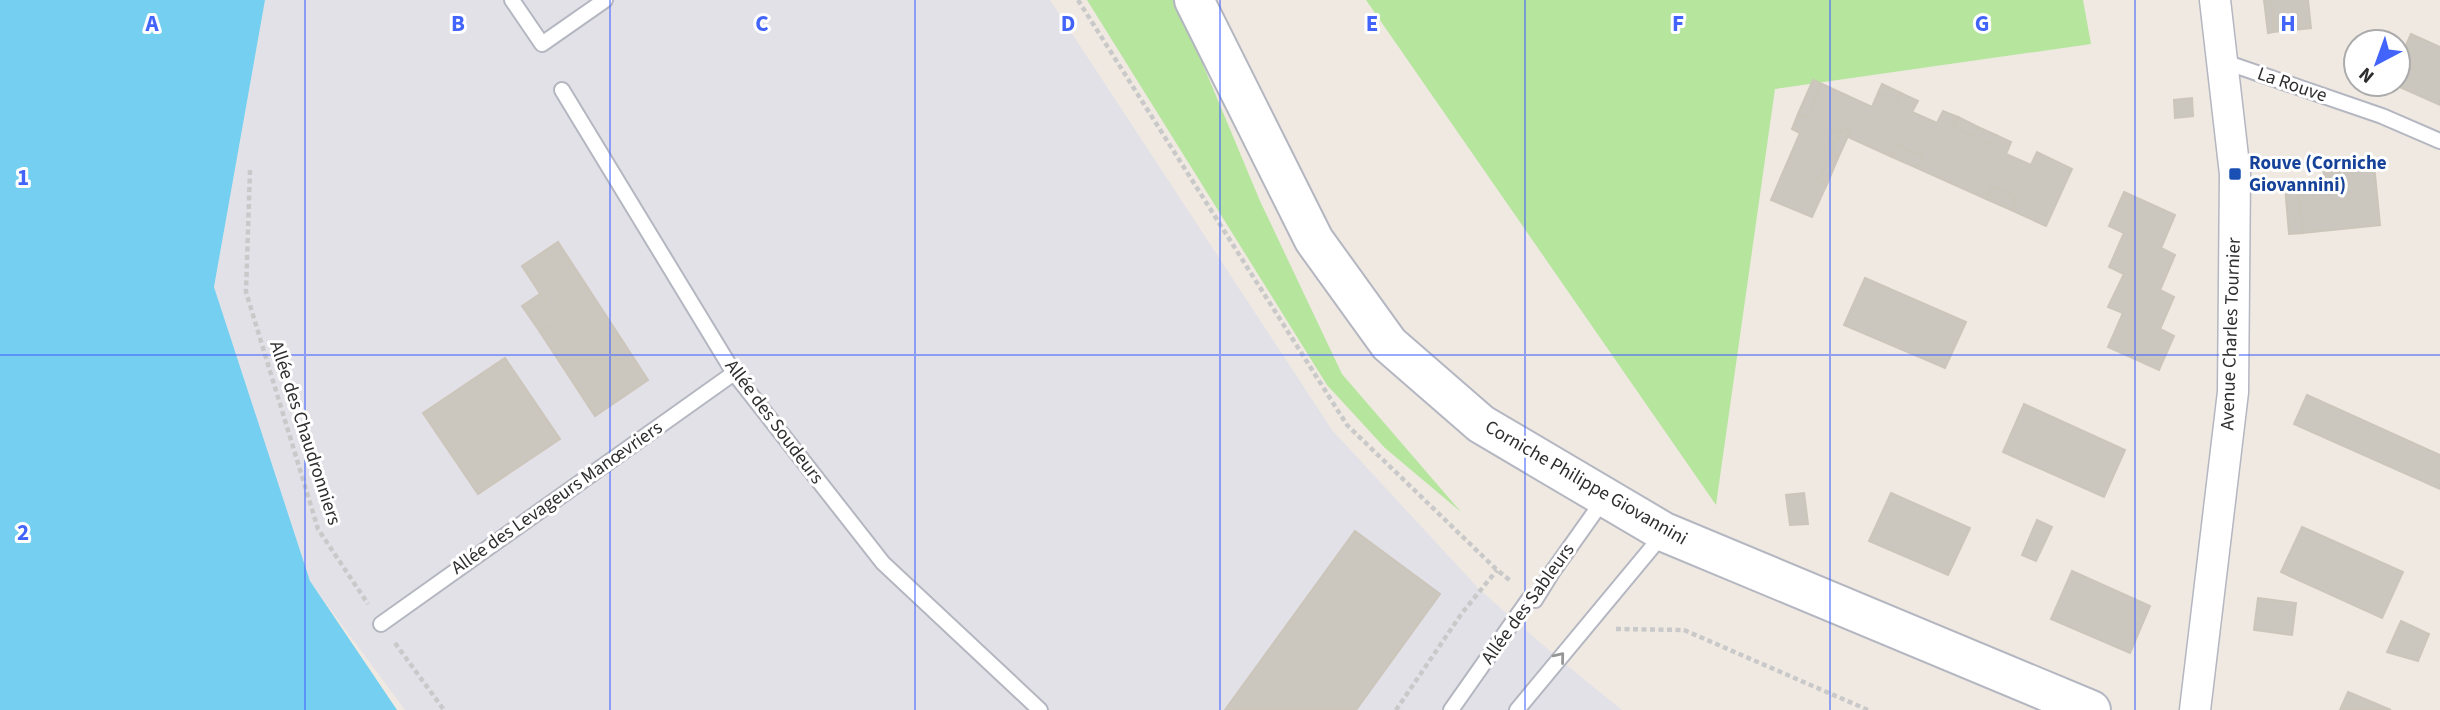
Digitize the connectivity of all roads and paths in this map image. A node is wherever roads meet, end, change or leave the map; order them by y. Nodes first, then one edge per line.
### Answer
1 (512, 0) edge
2 (605, 0) edge
3 (1078, 0) edge
4 (1194, 0) edge
5 (2215, 0) edge
6 (2222, 61) junction
7 (562, 90) dead end
8 (2440, 141) edge
9 (250, 170) dead end
10 (734, 373) junction
11 (1605, 498) junction
12 (1664, 532) junction
13 (1497, 570) junction
14 (1535, 600) junction
15 (381, 624) junction
16 (1607, 628) dead end
17 (443, 710) edge
18 (1040, 710) edge
19 (1396, 710) edge
20 (1451, 710) edge
21 (1517, 710) edge
22 (1867, 710) edge
23 (2091, 710) edge
24 (2195, 710) edge

1 - 2 lane
3 - 13 path
4 - 11 main road, Corniche Philippe Giovannini
5 - 6 street, Avenue Charles Tournier
6 - 8 lane, La Rouve
6 - 24 street, Avenue Charles Tournier
7 - 10 lane, Allée des Soudeurs
9 - 15 path, Allée des Chaudronniers
10 - 15 lane, Allée des Levageurs Manœvriers
10 - 18 lane, Allée des Soudeurs
11 - 12 main road, Corniche Philippe Giovannini
11 - 14 lane, Allée des Sableurs
21 -> 12 lane
12 - 23 main road, Corniche Philippe Giovannini
13 - 14 path
13 - 19 path
14 - 20 lane, Allée des Sableurs
15 - 17 path, Allée des Chaudronniers
16 - 22 path

